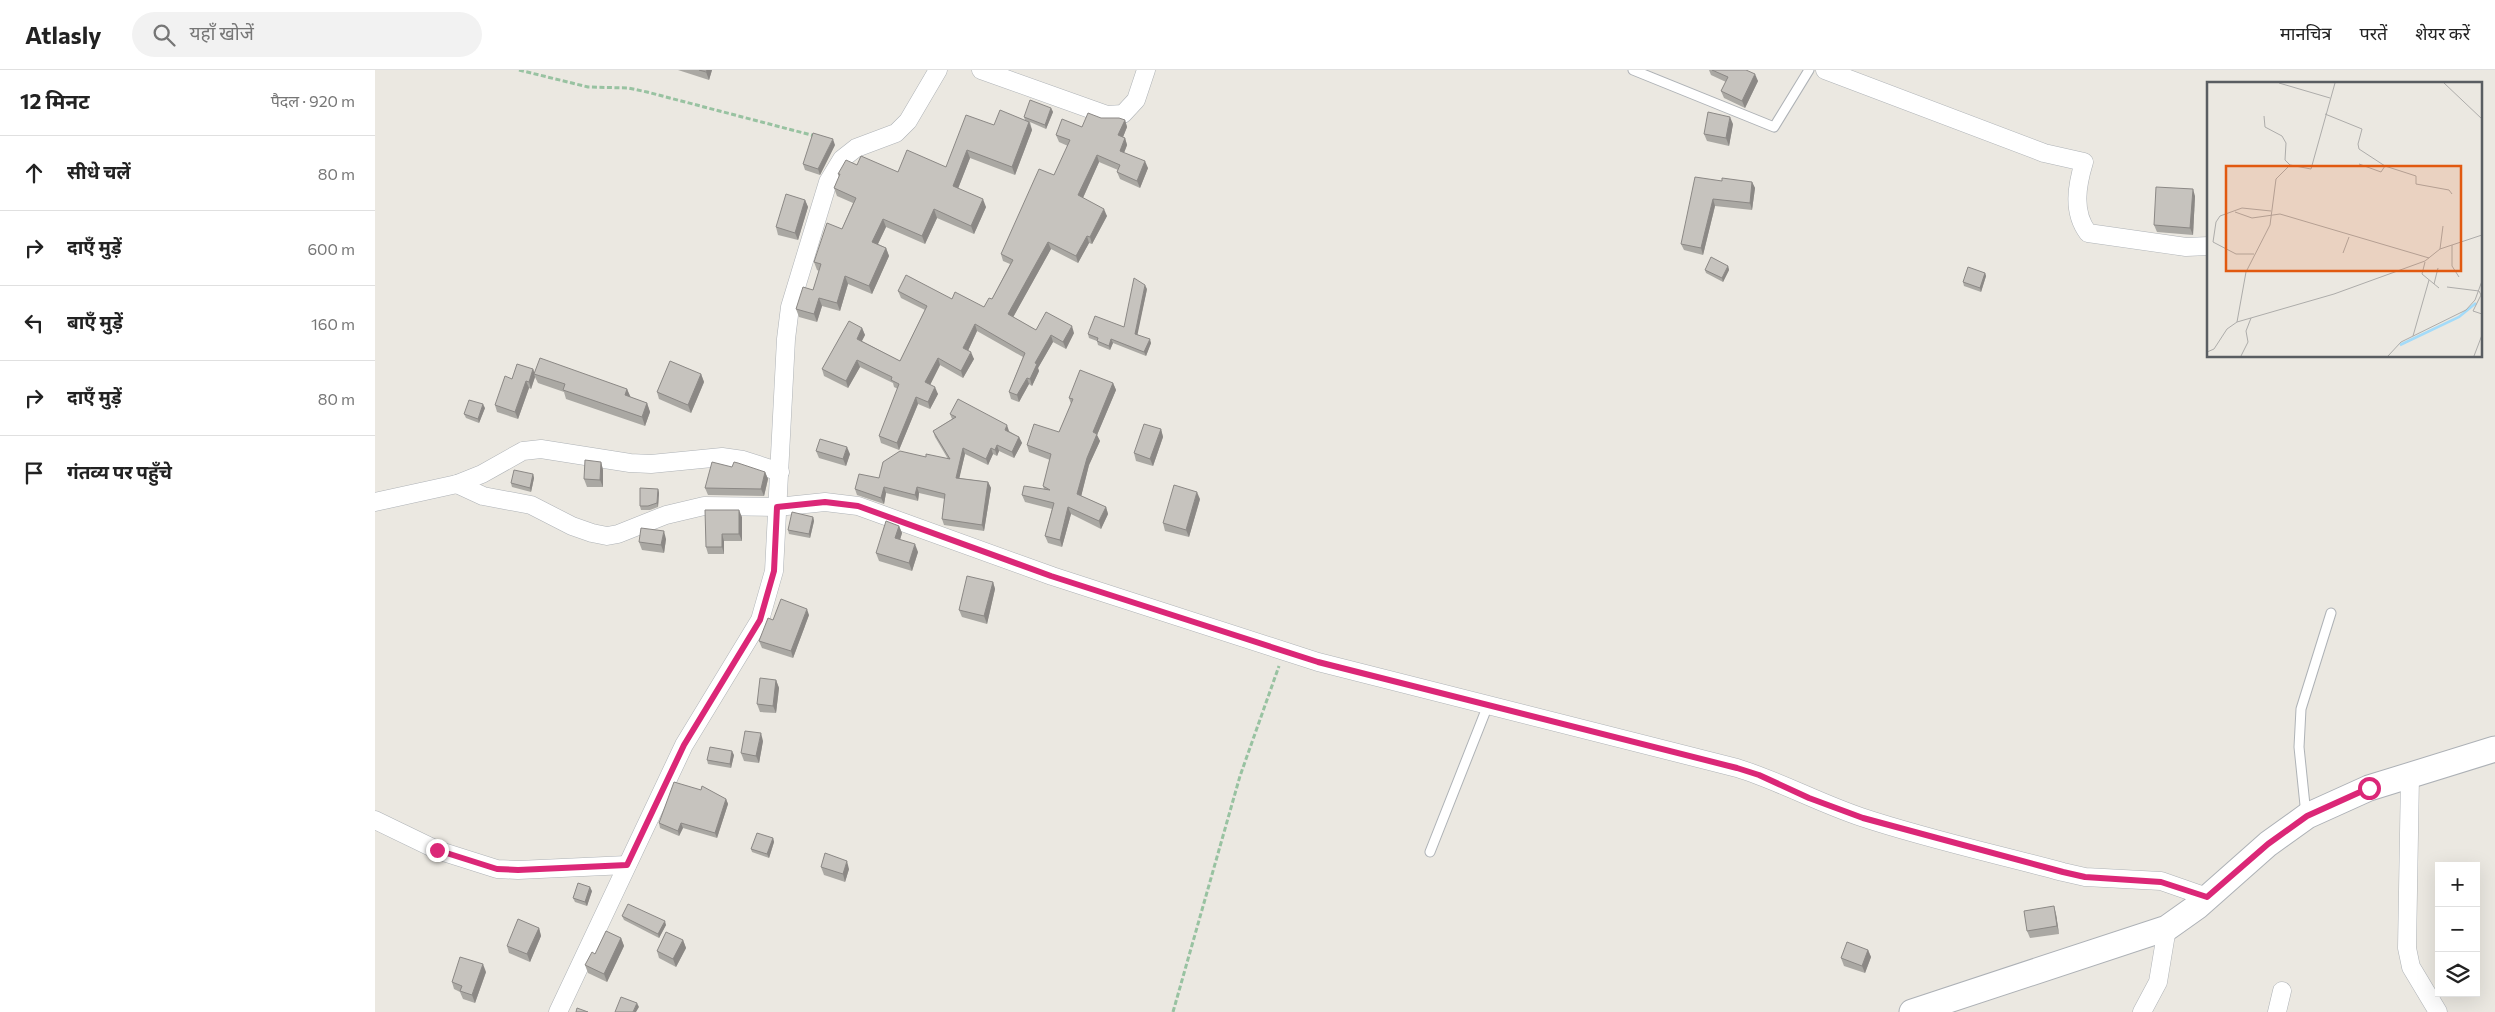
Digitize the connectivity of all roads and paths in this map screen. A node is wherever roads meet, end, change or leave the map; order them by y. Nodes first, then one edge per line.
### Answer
1 (519, 70) edge
2 (938, 70) edge
3 (981, 70) edge
4 (1146, 70) edge
5 (1633, 70) edge
6 (1809, 70) edge
7 (1825, 70) edge
8 (824, 139) edge
9 (2207, 246) edge
10 (780, 472) junction
11 (457, 484) junction
12 (375, 502) edge
13 (777, 507) junction
14 (2331, 613) dead end
15 (1285, 651) junction
16 (1487, 705) junction
17 (2495, 749) edge
18 (2410, 776) junction
19 (2307, 816) junction
20 (375, 820) edge
21 (1429, 852) dead end
22 (627, 865) junction
23 (2207, 897) junction
24 (2167, 928) junction
25 (2281, 990) dead end
26 (558, 1012) edge
27 (1173, 1012) edge
28 (1912, 1012) edge
29 (2142, 1012) edge
30 (2277, 1012) edge
31 (2438, 1012) edge

1 - 8 path
2 - 10 street
3 - 4 street
5 - 6 lane
7 - 9 street
10 - 11 street
10 - 13 street
11 - 12 street
11 - 13 street
13 - 15 street
13 - 22 street
14 - 19 lane
15 - 16 street
15 - 27 path
16 - 21 lane
16 - 23 street
17 - 18 main road
18 - 19 main road
18 - 31 street
19 - 23 main road
20 - 22 street
22 - 26 street
23 - 24 main road
24 - 28 main road
24 - 29 street
25 - 30 street

